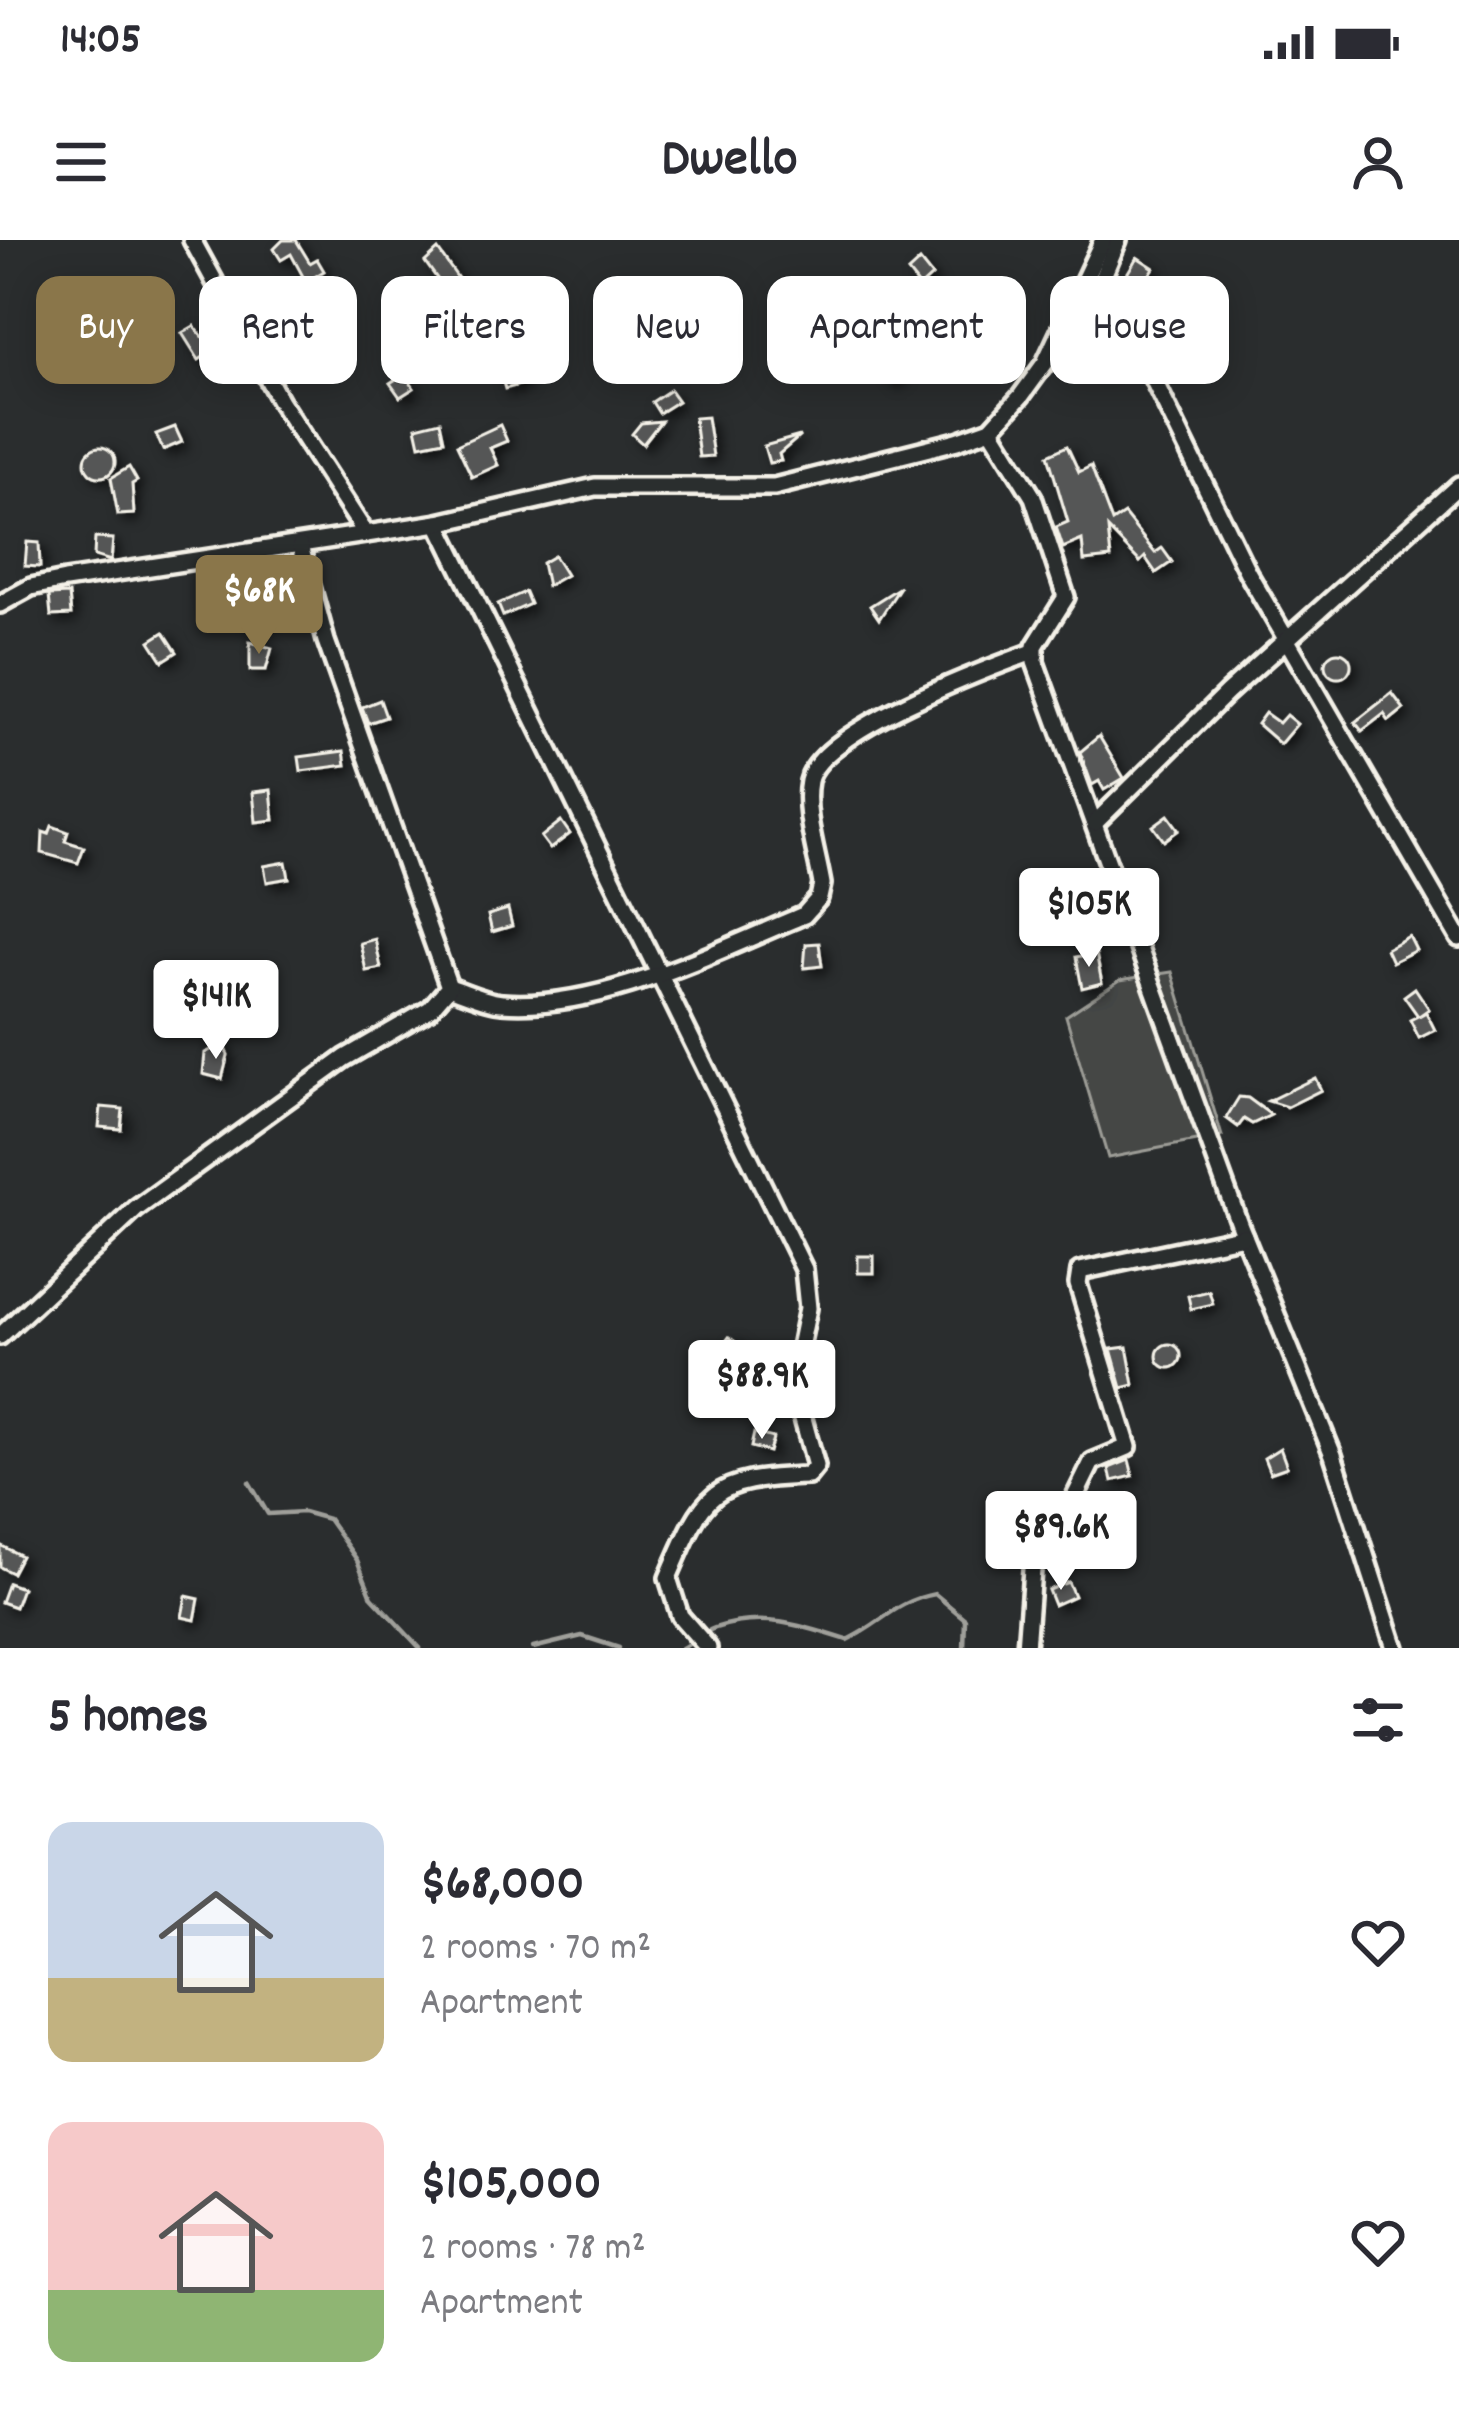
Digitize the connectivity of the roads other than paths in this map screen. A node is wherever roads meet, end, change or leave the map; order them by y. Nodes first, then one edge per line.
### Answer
1 (192, 240) edge
2 (1103, 240) edge
3 (1118, 240) edge
4 (991, 429) junction
5 (1459, 485) edge
6 (438, 523) junction
7 (366, 534) junction
8 (299, 546) junction
9 (0, 604) edge
10 (1286, 640) junction
11 (1033, 652) junction
12 (1095, 823) junction
13 (1459, 938) edge
14 (662, 973) junction
15 (448, 987) junction
16 (1244, 1236) junction
17 (0, 1336) edge
18 (708, 1648) edge
19 (1026, 1648) edge
20 (1395, 1648) edge

1 - 7 street
2 - 4 street
3 - 10 street
4 - 6 street
4 - 11 street
5 - 10 street
6 - 7 street
6 - 14 street
7 - 8 street
8 - 9 street
8 - 15 street
10 - 12 street
10 - 13 street
11 - 12 street
11 - 14 street
12 - 16 street
14 - 15 street
14 - 18 street
15 - 17 street
16 - 19 street
16 - 20 street

